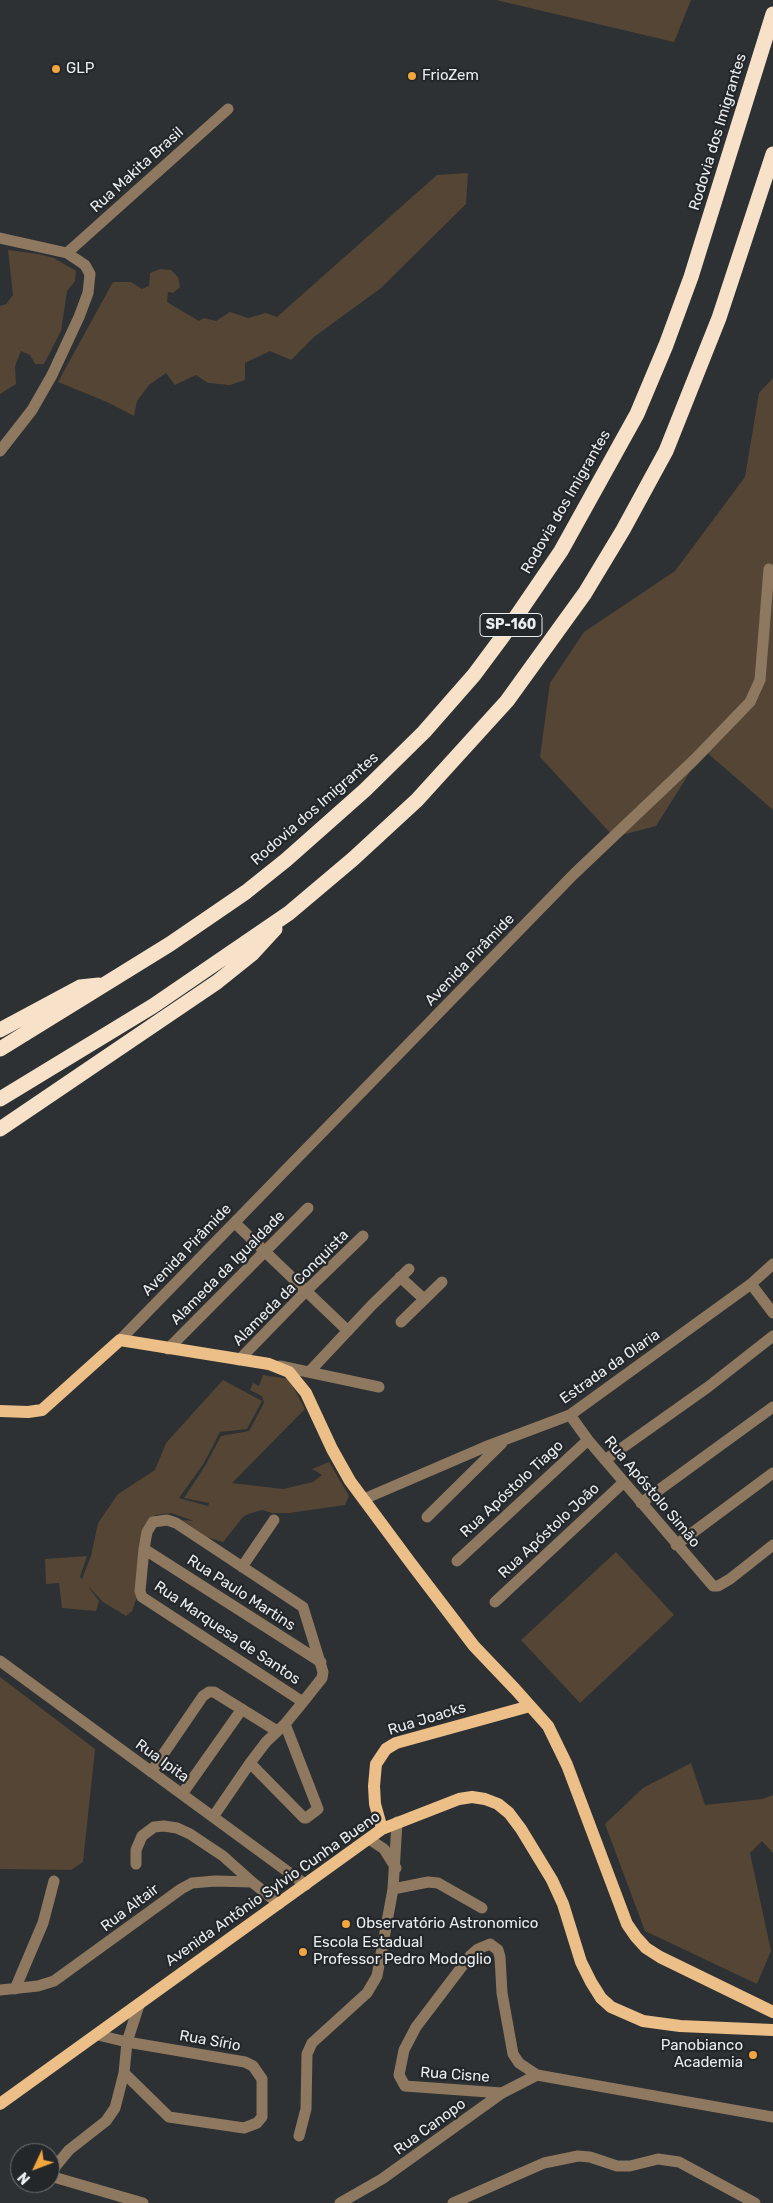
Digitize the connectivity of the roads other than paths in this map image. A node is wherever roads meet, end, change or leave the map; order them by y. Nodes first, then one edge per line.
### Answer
1 (773, 14) edge
2 (228, 109) dead end
3 (773, 154) edge
4 (0, 238) edge
5 (67, 253) junction
6 (0, 451) edge
7 (769, 569) dead end
8 (289, 913) junction
9 (105, 984) junction
10 (0, 1030) edge
11 (0, 1049) edge
12 (0, 1099) edge
13 (0, 1129) edge
14 (308, 1208) dead end
15 (235, 1223) junction
16 (363, 1236) dead end
17 (265, 1252) junction
18 (773, 1264) edge
19 (409, 1269) dead end
20 (400, 1277) junction
21 (442, 1282) dead end
22 (751, 1284) junction
23 (306, 1291) junction
24 (424, 1300) junction
25 (773, 1313) edge
26 (401, 1322) dead end
27 (348, 1331) junction
28 (773, 1336) edge
29 (120, 1340) junction
30 (168, 1348) junction
31 (239, 1360) junction
32 (277, 1366) junction
33 (310, 1371) junction
34 (327, 1376) junction
35 (379, 1387) dead end
36 (306, 1392) junction
37 (773, 1407) edge
38 (1, 1412) edge
39 (570, 1415) junction
40 (505, 1440) junction
41 (588, 1440) junction
42 (605, 1460) junction
43 (773, 1473) edge
44 (624, 1482) junction
45 (364, 1499) junction
46 (641, 1503) junction
47 (427, 1517) dead end
48 (274, 1520) dead end
49 (676, 1545) junction
50 (773, 1545) edge
51 (144, 1549) junction
52 (457, 1561) dead end
53 (242, 1567) junction
54 (495, 1602) dead end
55 (0, 1661) edge
56 (321, 1662) junction
57 (302, 1702) junction
58 (530, 1706) junction
59 (242, 1709) junction
60 (281, 1727) junction
61 (250, 1763) junction
62 (151, 1772) junction
63 (182, 1794) junction
64 (213, 1817) junction
65 (397, 1822) junction
66 (382, 1829) junction
67 (369, 1839) junction
68 (136, 1864) dead end
69 (396, 1868) junction
70 (54, 1881) dead end
71 (252, 1882) junction
72 (306, 1885) junction
73 (393, 1889) junction
74 (279, 1904) junction
75 (482, 1908) dead end
76 (15, 1989) junction
77 (0, 1990) edge
78 (139, 2005) junction
79 (760, 2006) junction
80 (773, 2012) edge
81 (759, 2029) junction
82 (773, 2030) edge
83 (98, 2035) junction
84 (127, 2042) junction
85 (124, 2073) junction
86 (537, 2075) junction
87 (502, 2093) junction
88 (0, 2104) edge
89 (773, 2116) edge
90 (298, 2136) dead end
91 (60, 2161) edge
92 (60, 2177) edge
93 (143, 2203) edge
94 (340, 2203) edge
95 (453, 2203) edge
96 (755, 2203) edge

1 - 9 highway, Rodovia dos Imigrantes / SP-160
2 - 5 street, Rua Makita Brasil
3 - 8 highway, SP-160
4 - 5 street
5 - 6 street
7 - 15 street, Avenida Pirâmide
8 - 12 highway, SP-160
8 - 13 highway
9 - 10 highway
9 - 11 highway, Rodovia dos Imigrantes / SP-160
14 - 17 street, Alameda da Igualdade
15 - 17 street
15 - 29 street, Avenida Pirâmide
16 - 23 street, Alameda da Conquista
17 - 23 street
17 - 30 street, Alameda da Igualdade
18 - 22 street, Estrada da Olaria
19 - 20 street
20 - 24 street
20 - 27 street
21 - 24 street
22 - 25 street
22 - 39 street, Estrada da Olaria
23 - 27 street
23 - 31 street, Alameda da Conquista
24 - 26 street
27 - 33 street
28 - 42 street
29 - 30 main road
29 - 38 main road
30 - 31 main road
31 - 32 main road
32 - 33 street
32 - 36 main road
33 - 34 street
34 - 35 street
34 - 36 street
36 - 45 main road
37 - 46 street
39 - 40 street, Estrada da Olaria
39 - 41 street, Rua Apóstolo Simão
40 - 45 street, Estrada da Olaria
40 - 47 street
41 - 42 street, Rua Apóstolo Simão
41 - 52 street, Rua Apóstolo Tiago
42 - 44 street, Rua Apóstolo Simão
43 - 49 street
44 - 46 street, Rua Apóstolo Simão
44 - 54 street, Rua Apóstolo João
45 - 58 main road
46 - 49 street, Rua Apóstolo Simão
48 - 53 street
49 - 50 street, Rua Apóstolo Simão
51 - 53 street, Rua Marquesa de Santos
51 - 56 street, Rua Paulo Martins
51 - 57 street, Rua Marquesa de Santos
53 - 56 street, Rua Marquesa de Santos
55 - 62 street, Rua Ipita
56 - 57 street
57 - 60 street
58 - 66 main road, Rua Joacks
58 - 79 main road
59 - 60 street
59 - 62 street
59 - 63 street
60 - 61 street
60 - 61 street
61 - 64 street
62 - 63 street, Rua Ipita
63 - 64 street, Rua Ipita
64 - 72 street, Rua Ipita
65 - 66 main road, Avenida Antônio Sylvio Cunha Bueno
65 - 69 street
65 - 81 main road, Avenida Antônio Sylvio Cunha Bueno
66 - 67 main road, Avenida Antônio Sylvio Cunha Bueno
67 - 69 street
67 - 72 main road, Avenida Antônio Sylvio Cunha Bueno
68 - 71 street
69 - 73 street
70 - 76 street
71 - 74 street
71 - 76 street, Rua Altair
72 - 74 main road, Avenida Antônio Sylvio Cunha Bueno
73 - 75 street
73 - 90 street
74 - 78 main road, Avenida Antônio Sylvio Cunha Bueno
76 - 77 street, Rua Altair
78 - 83 main road, Avenida Antônio Sylvio Cunha Bueno
78 - 84 street
79 - 80 main road
79 - 81 main road
81 - 82 main road, Avenida Antônio Sylvio Cunha Bueno
83 - 84 street, Rua Sírio
83 - 88 main road, Avenida Antônio Sylvio Cunha Bueno
84 - 85 street
84 - 85 street, Rua Sírio
85 - 91 street
86 - 87 street, Rua Canopo
86 - 87 street, Rua Cisne
86 - 89 street
87 - 94 street, Rua Canopo
92 - 93 street
95 - 96 street

